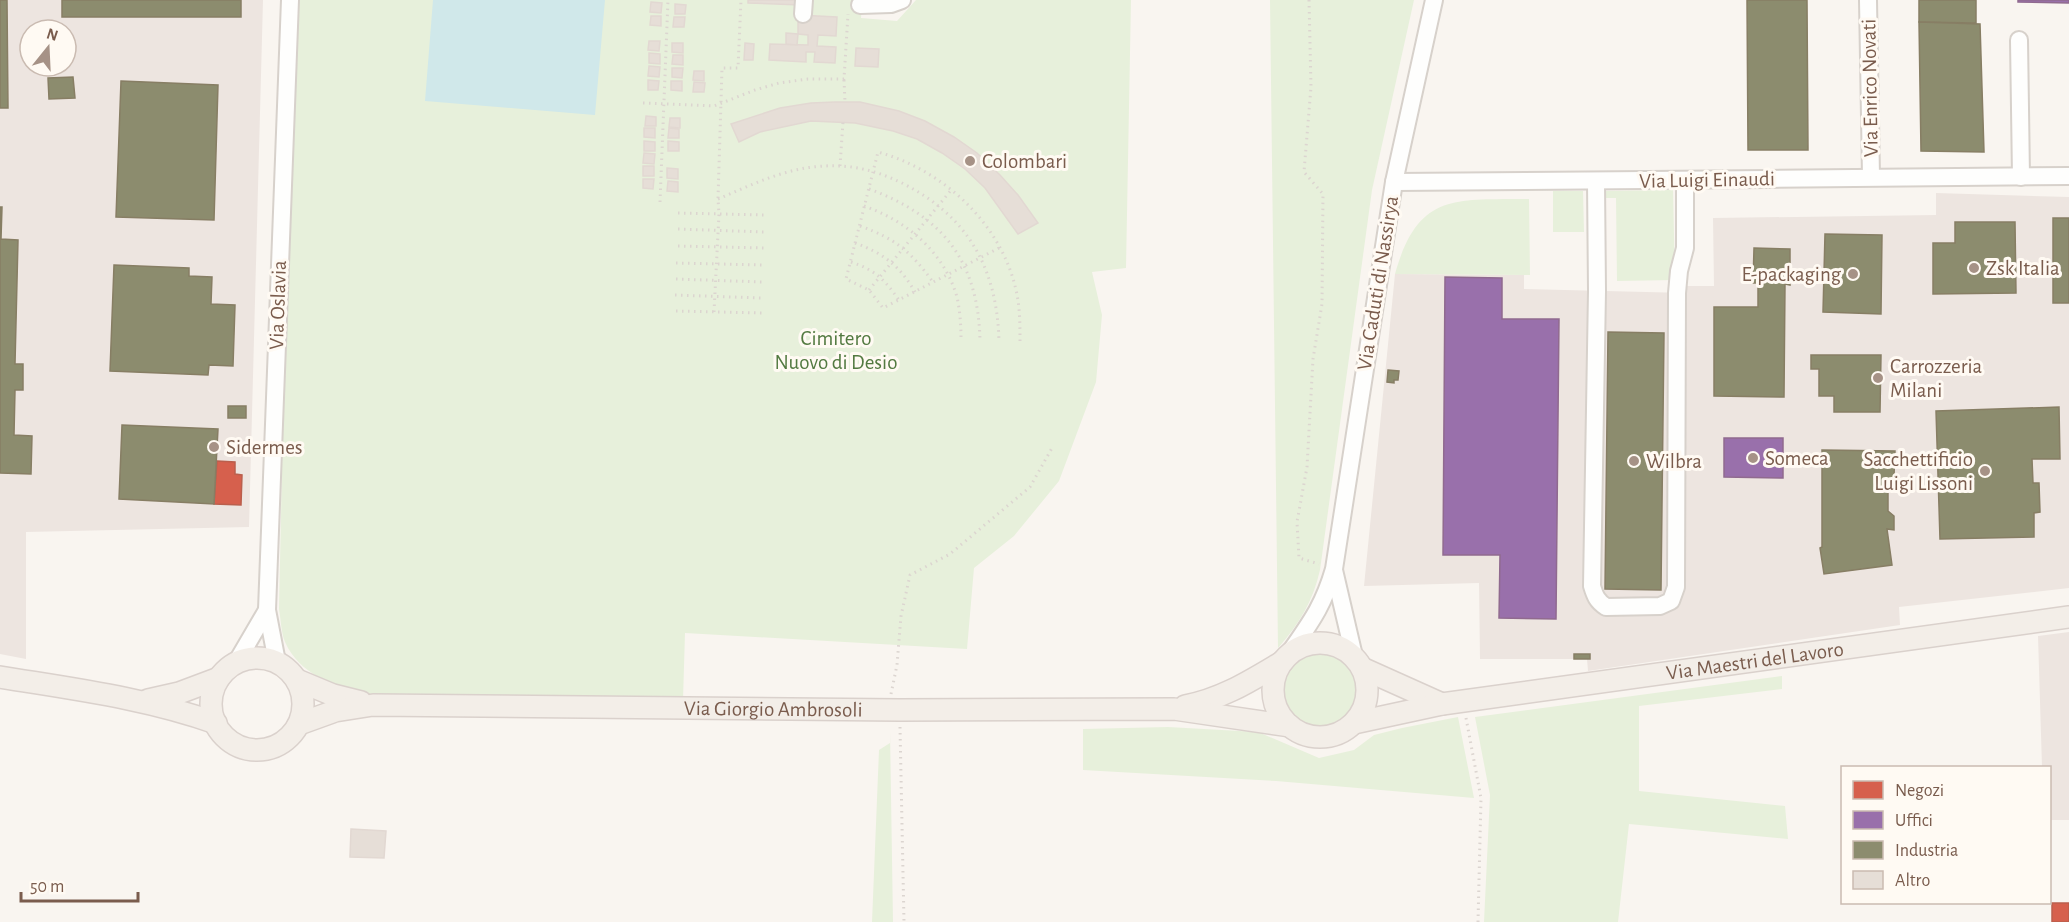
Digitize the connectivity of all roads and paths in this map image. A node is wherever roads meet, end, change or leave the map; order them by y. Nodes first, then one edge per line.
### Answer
1 (290, 0) edge
2 (668, 0) edge
3 (741, 0) edge
4 (902, 0) edge
5 (1309, 0) edge
6 (1434, 0) edge
7 (1868, 0) edge
8 (855, 5) joint
9 (2019, 40) dead end
10 (844, 79) junction
11 (845, 102) dead end
12 (643, 103) dead end
13 (721, 104) junction
14 (664, 105) junction
15 (843, 122) dead end
16 (840, 165) junction
17 (873, 170) junction
18 (1871, 176) junction
19 (2069, 176) edge
20 (2020, 177) junction
21 (1685, 180) junction
22 (1394, 182) junction
23 (1596, 182) junction
24 (868, 189) junction
25 (952, 189) junction
26 (718, 199) junction
27 (660, 202) dead end
28 (939, 205) junction
29 (864, 206) junction
30 (678, 213) dead end
31 (719, 214) junction
32 (765, 215) dead end
33 (927, 220) junction
34 (860, 226) junction
35 (678, 229) dead end
36 (718, 231) junction
37 (764, 232) dead end
38 (916, 234) junction
39 (855, 243) junction
40 (678, 246) dead end
41 (717, 247) junction
42 (764, 248) dead end
43 (904, 248) junction
44 (999, 248) junction
45 (981, 257) junction
46 (851, 262) junction
47 (892, 262) junction
48 (676, 263) dead end
49 (716, 264) junction
50 (762, 265) dead end
51 (965, 266) junction
52 (947, 275) junction
53 (880, 276) junction
54 (676, 279) dead end
55 (715, 280) junction
56 (762, 282) dead end
57 (933, 282) junction
58 (869, 290) junction
59 (915, 292) junction
60 (675, 295) dead end
61 (714, 296) junction
62 (761, 298) dead end
63 (899, 300) junction
64 (676, 311) dead end
65 (714, 312) junction
66 (762, 313) dead end
67 (961, 339) dead end
68 (980, 340) dead end
69 (999, 341) dead end
70 (1020, 341) dead end
71 (1052, 448) dead end
72 (1334, 569) junction
73 (267, 610) junction
74 (2069, 617) edge
75 (1285, 658) junction
76 (278, 662) junction
77 (236, 663) junction
78 (1359, 663) junction
79 (0, 676) edge
80 (219, 678) junction
81 (297, 680) junction
82 (142, 701) junction
83 (1452, 703) junction
84 (373, 705) junction
85 (1174, 709) junction
86 (894, 710) junction
87 (216, 723) junction
88 (1354, 723) junction
89 (299, 724) junction
90 (1290, 726) junction
91 (904, 922) edge
92 (1478, 922) edge

1 - 73 street, Via Oslavia
2 - 14 path
3 - 13 path
4 - 8 street
5 - 72 path
6 - 22 street, Via Caduti di Nassirya
7 - 18 street, Via Enrico Novati
8 - 10 path
9 - 20 street
10 - 11 path
10 - 13 path
12 - 14 path
13 - 14 path
13 - 26 path
14 - 27 path
15 - 16 path
16 - 17 path
16 - 26 path
17 - 24 path
17 - 25 path
17 - 28 path
18 - 20 street, Via Luigi Einaudi
18 - 21 street, Via Luigi Einaudi
19 - 20 street, Via Luigi Einaudi
21 - 23 street, Via Luigi Einaudi
21 - 23 street
22 - 23 street, Via Luigi Einaudi
22 - 72 street, Via Caduti di Nassirya
24 - 29 path
24 - 33 path
25 - 28 path
25 - 44 path
26 - 31 path
28 - 33 path
28 - 45 path
29 - 34 path
29 - 38 path
30 - 31 path
31 - 32 path
31 - 36 path
33 - 38 path
33 - 51 path
34 - 39 path
34 - 43 path
35 - 36 path
36 - 37 path
36 - 41 path
38 - 43 path
38 - 52 path
39 - 46 path
39 - 47 path
40 - 41 path
41 - 42 path
41 - 49 path
43 - 47 path
43 - 57 path
44 - 45 path
44 - 70 path
45 - 51 path
45 - 69 path
46 - 53 path
46 - 58 path
47 - 53 path
47 - 59 path
48 - 49 path
49 - 50 path
49 - 55 path
51 - 52 path
51 - 68 path
52 - 57 path
52 - 67 path
53 - 58 path
53 - 63 path
54 - 55 path
55 - 56 path
55 - 61 path
57 - 59 path
58 - 63 path
59 - 63 path
60 - 61 path
61 - 62 path
61 - 65 path
64 - 65 path
65 - 66 path
71 - 86 path
72 - 75 street, Via Caduti di Nassirya
72 - 78 street, Via Caduti di Nassirya
73 - 76 street, Via Oslavia
73 - 77 street, Via Oslavia
74 - 83 main road, Via Maestri del Lavoro
75 - 78 main road
75 - 85 main road, Via Giorgio Ambrosoli
75 - 90 main road
76 - 77 main road
76 - 81 main road
77 - 80 main road
78 - 83 main road
78 - 88 main road
79 - 82 main road
80 - 82 main road
80 - 87 main road
81 - 84 main road, Via Giorgio Ambrosoli
81 - 89 main road
82 - 87 main road
83 - 88 main road, Via Maestri del Lavoro
83 - 92 path
84 - 86 main road, Via Giorgio Ambrosoli
84 - 89 main road, Via Giorgio Ambrosoli
85 - 86 main road, Via Giorgio Ambrosoli
85 - 90 main road, Via Giorgio Ambrosoli
86 - 91 path
87 - 89 main road
88 - 90 main road

